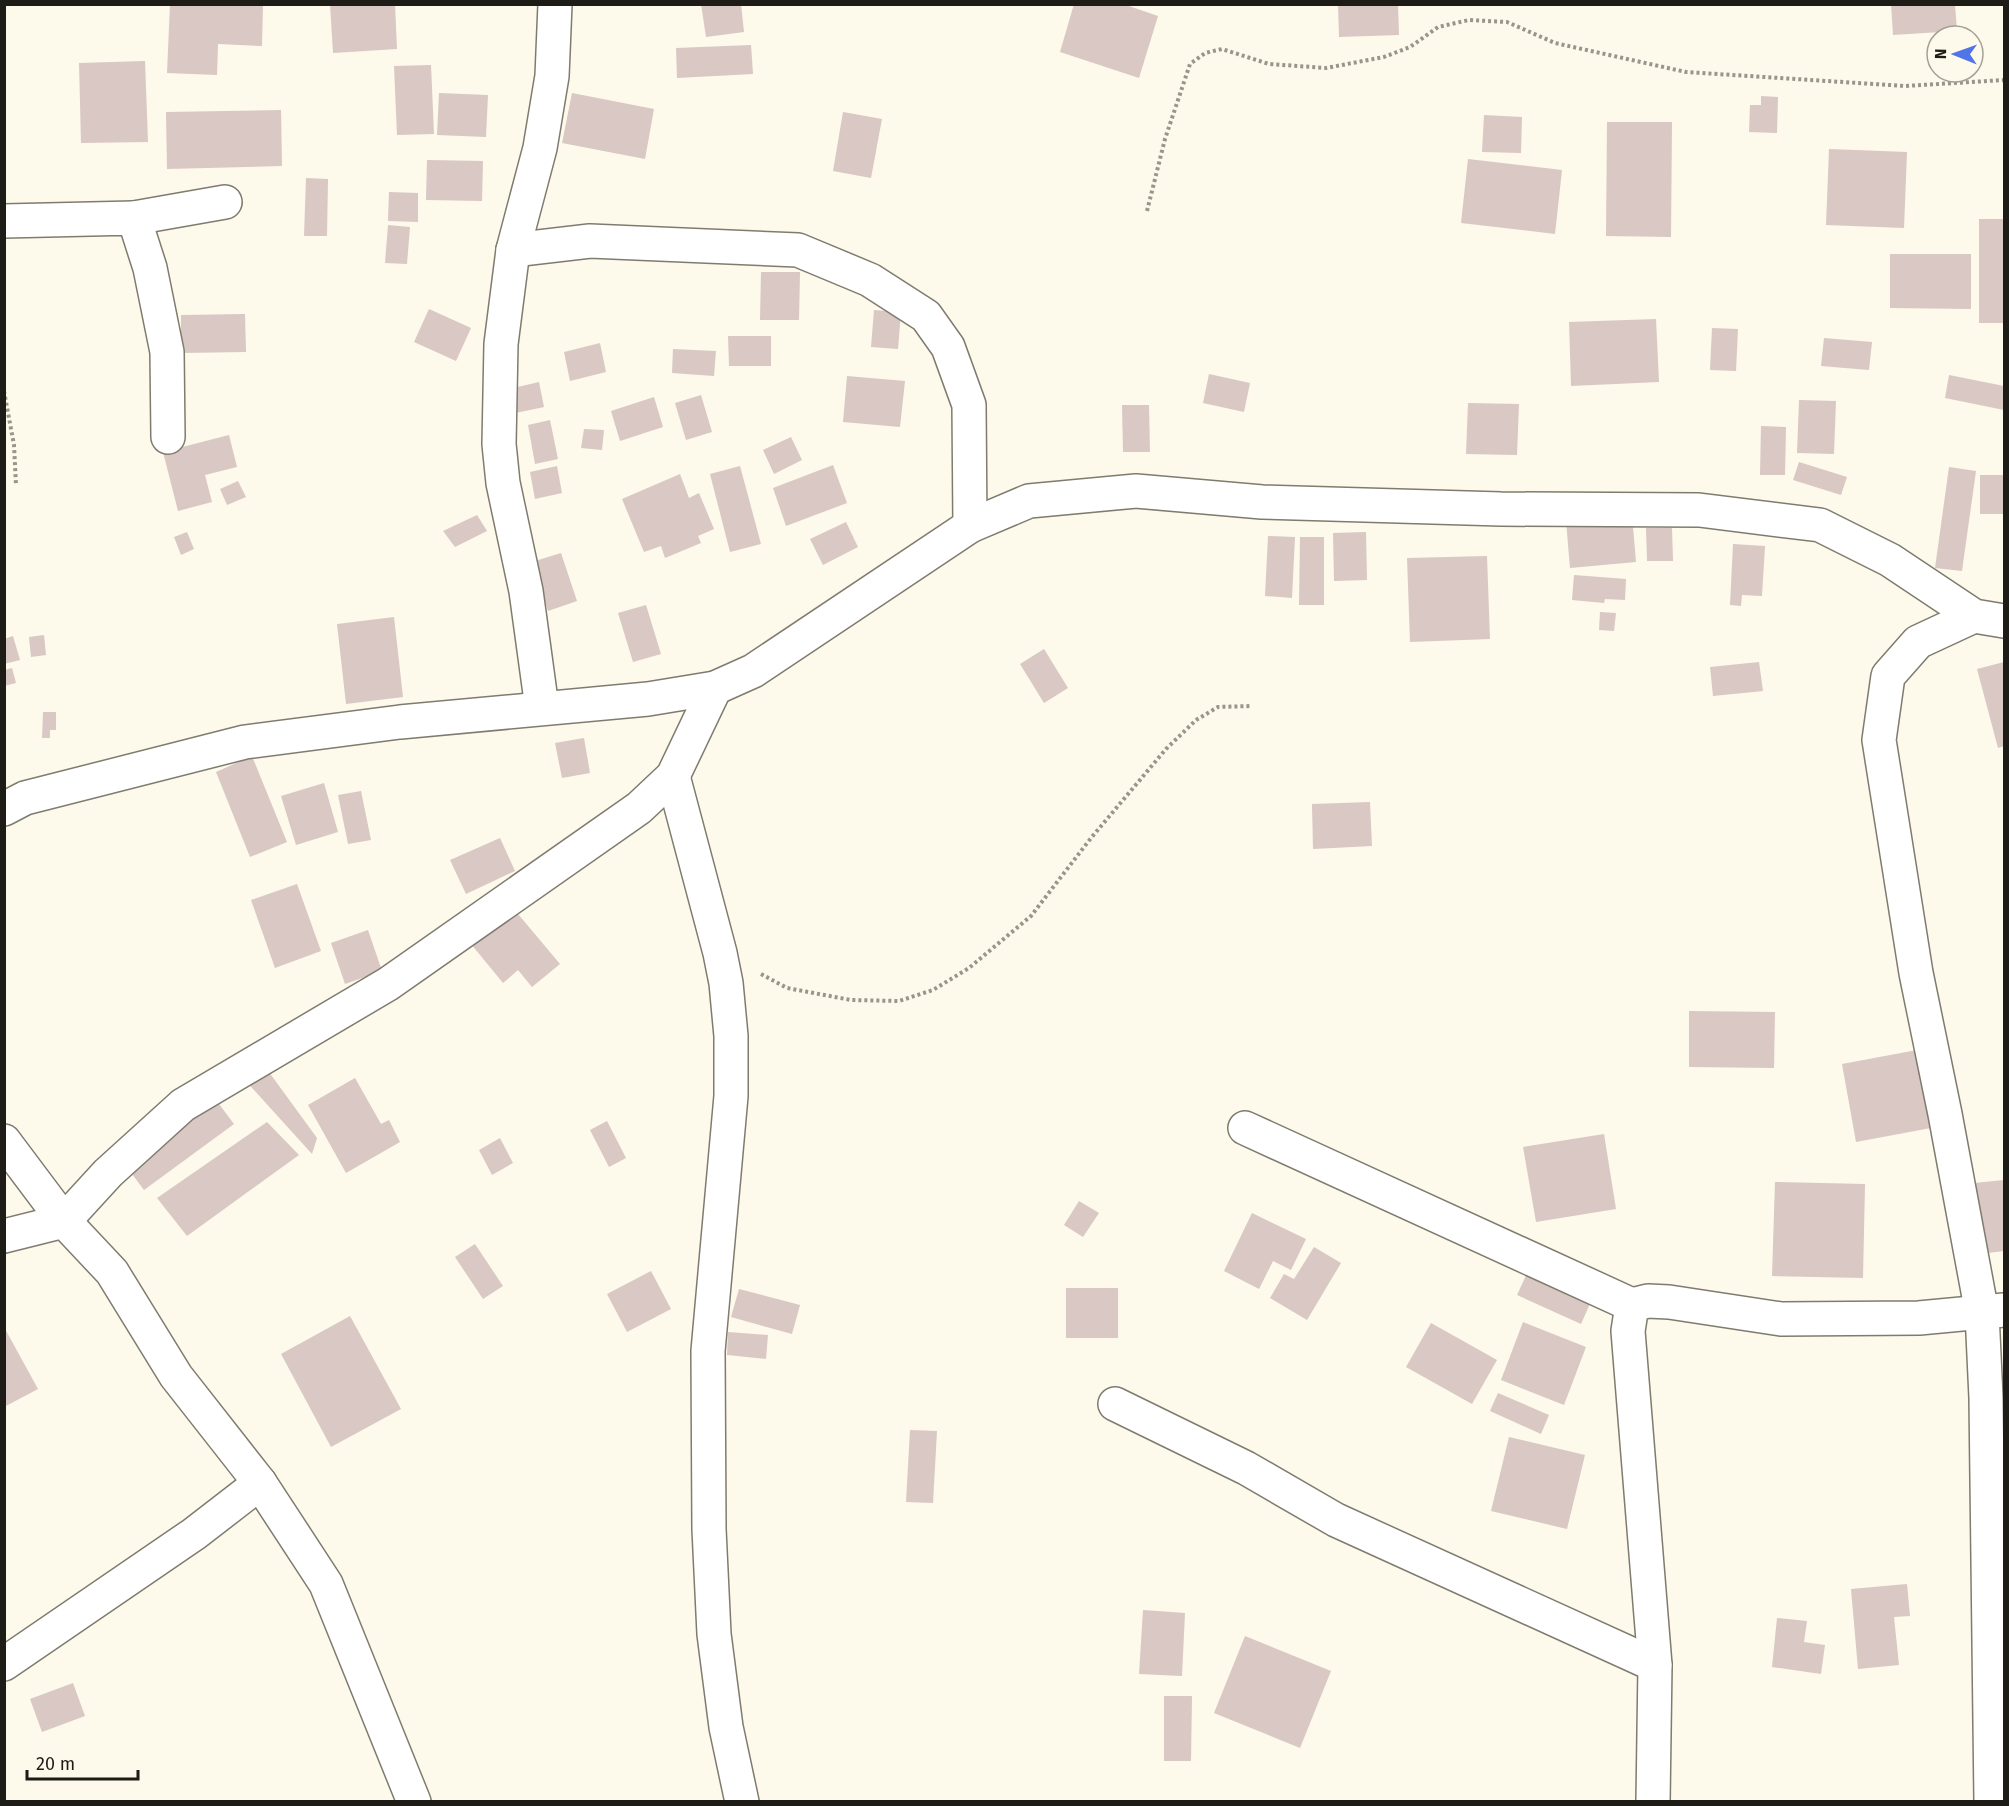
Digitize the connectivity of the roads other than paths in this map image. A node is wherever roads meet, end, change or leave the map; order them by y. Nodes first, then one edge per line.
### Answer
1 (555, 4) edge
2 (225, 202) dead end
3 (134, 218) junction
4 (4, 221) edge
5 (513, 250) junction
6 (168, 437) dead end
7 (970, 526) junction
8 (1989, 618) edge
9 (715, 688) junction
10 (542, 708) junction
11 (673, 776) junction
12 (4, 809) edge
13 (1245, 1128) dead end
14 (4, 1141) edge
15 (64, 1221) junction
16 (4, 1236) edge
17 (1632, 1305) junction
18 (1993, 1311) edge
19 (1115, 1404) dead end
20 (260, 1483) junction
21 (4, 1664) edge
22 (1655, 1665) junction
23 (414, 1802) edge
24 (742, 1802) edge
25 (1653, 1802) edge
26 (1991, 1802) edge

1 - 5 street
2 - 3 street
3 - 4 street
3 - 6 street
5 - 7 street
5 - 10 street
7 - 8 street
7 - 9 street
8 - 18 street
9 - 10 street
9 - 11 street
10 - 12 street
11 - 15 street
11 - 24 street
13 - 17 street
14 - 15 street
15 - 16 street
15 - 20 street
17 - 18 street
17 - 22 street
18 - 26 street
19 - 22 street
20 - 21 street
20 - 23 street
22 - 25 street

